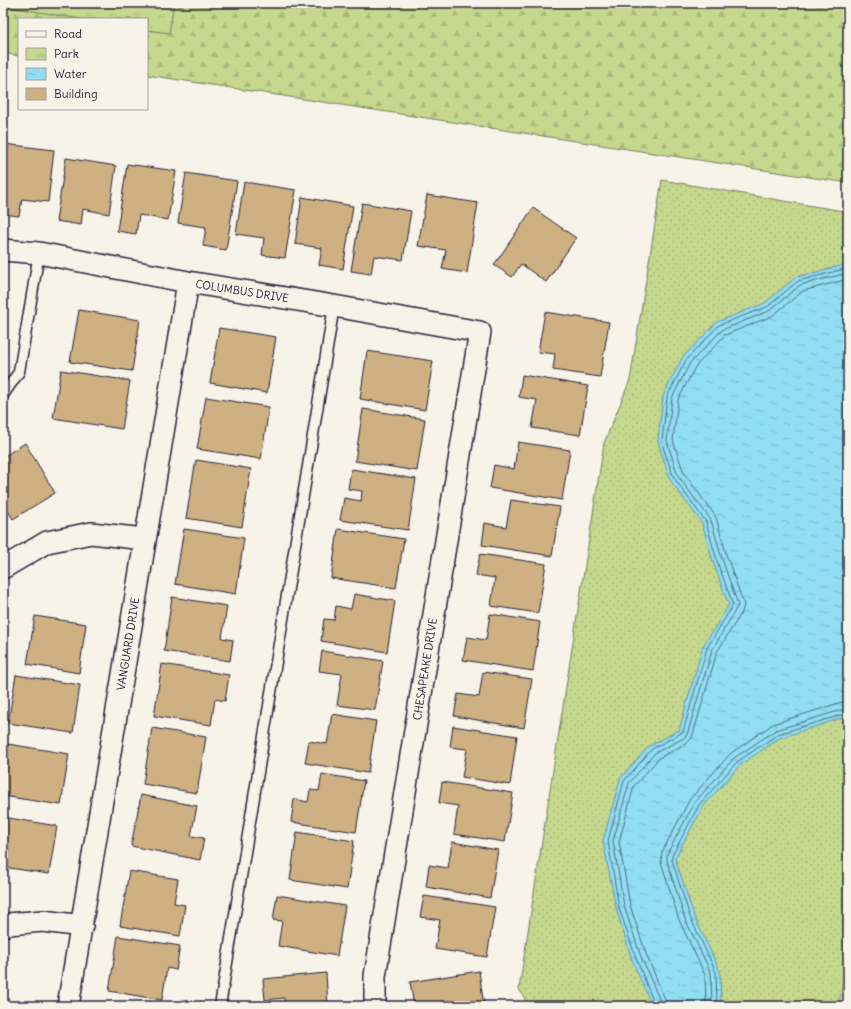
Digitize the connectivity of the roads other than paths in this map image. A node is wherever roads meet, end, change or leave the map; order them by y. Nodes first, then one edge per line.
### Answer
1 (3, 250) edge
2 (38, 253) junction
3 (188, 282) junction
4 (334, 306) junction
5 (480, 332) joint
6 (3, 395) edge
7 (144, 539) junction
8 (3, 568) edge
9 (3, 926) edge
10 (82, 926) junction
11 (68, 1006) edge
12 (220, 1006) edge
13 (375, 1006) edge

1 - 2 street, COLUMBUS DRIVE
2 - 3 street, COLUMBUS DRIVE
2 - 6 lane
3 - 4 street, COLUMBUS DRIVE
3 - 7 street, VANGUARD DRIVE
4 - 5 street, COLUMBUS DRIVE
4 - 12 lane
5 - 13 street, CHESAPEAKE DRIVE
7 - 8 street
7 - 10 street, VANGUARD DRIVE
9 - 10 street
10 - 11 street, VANGUARD DRIVE

